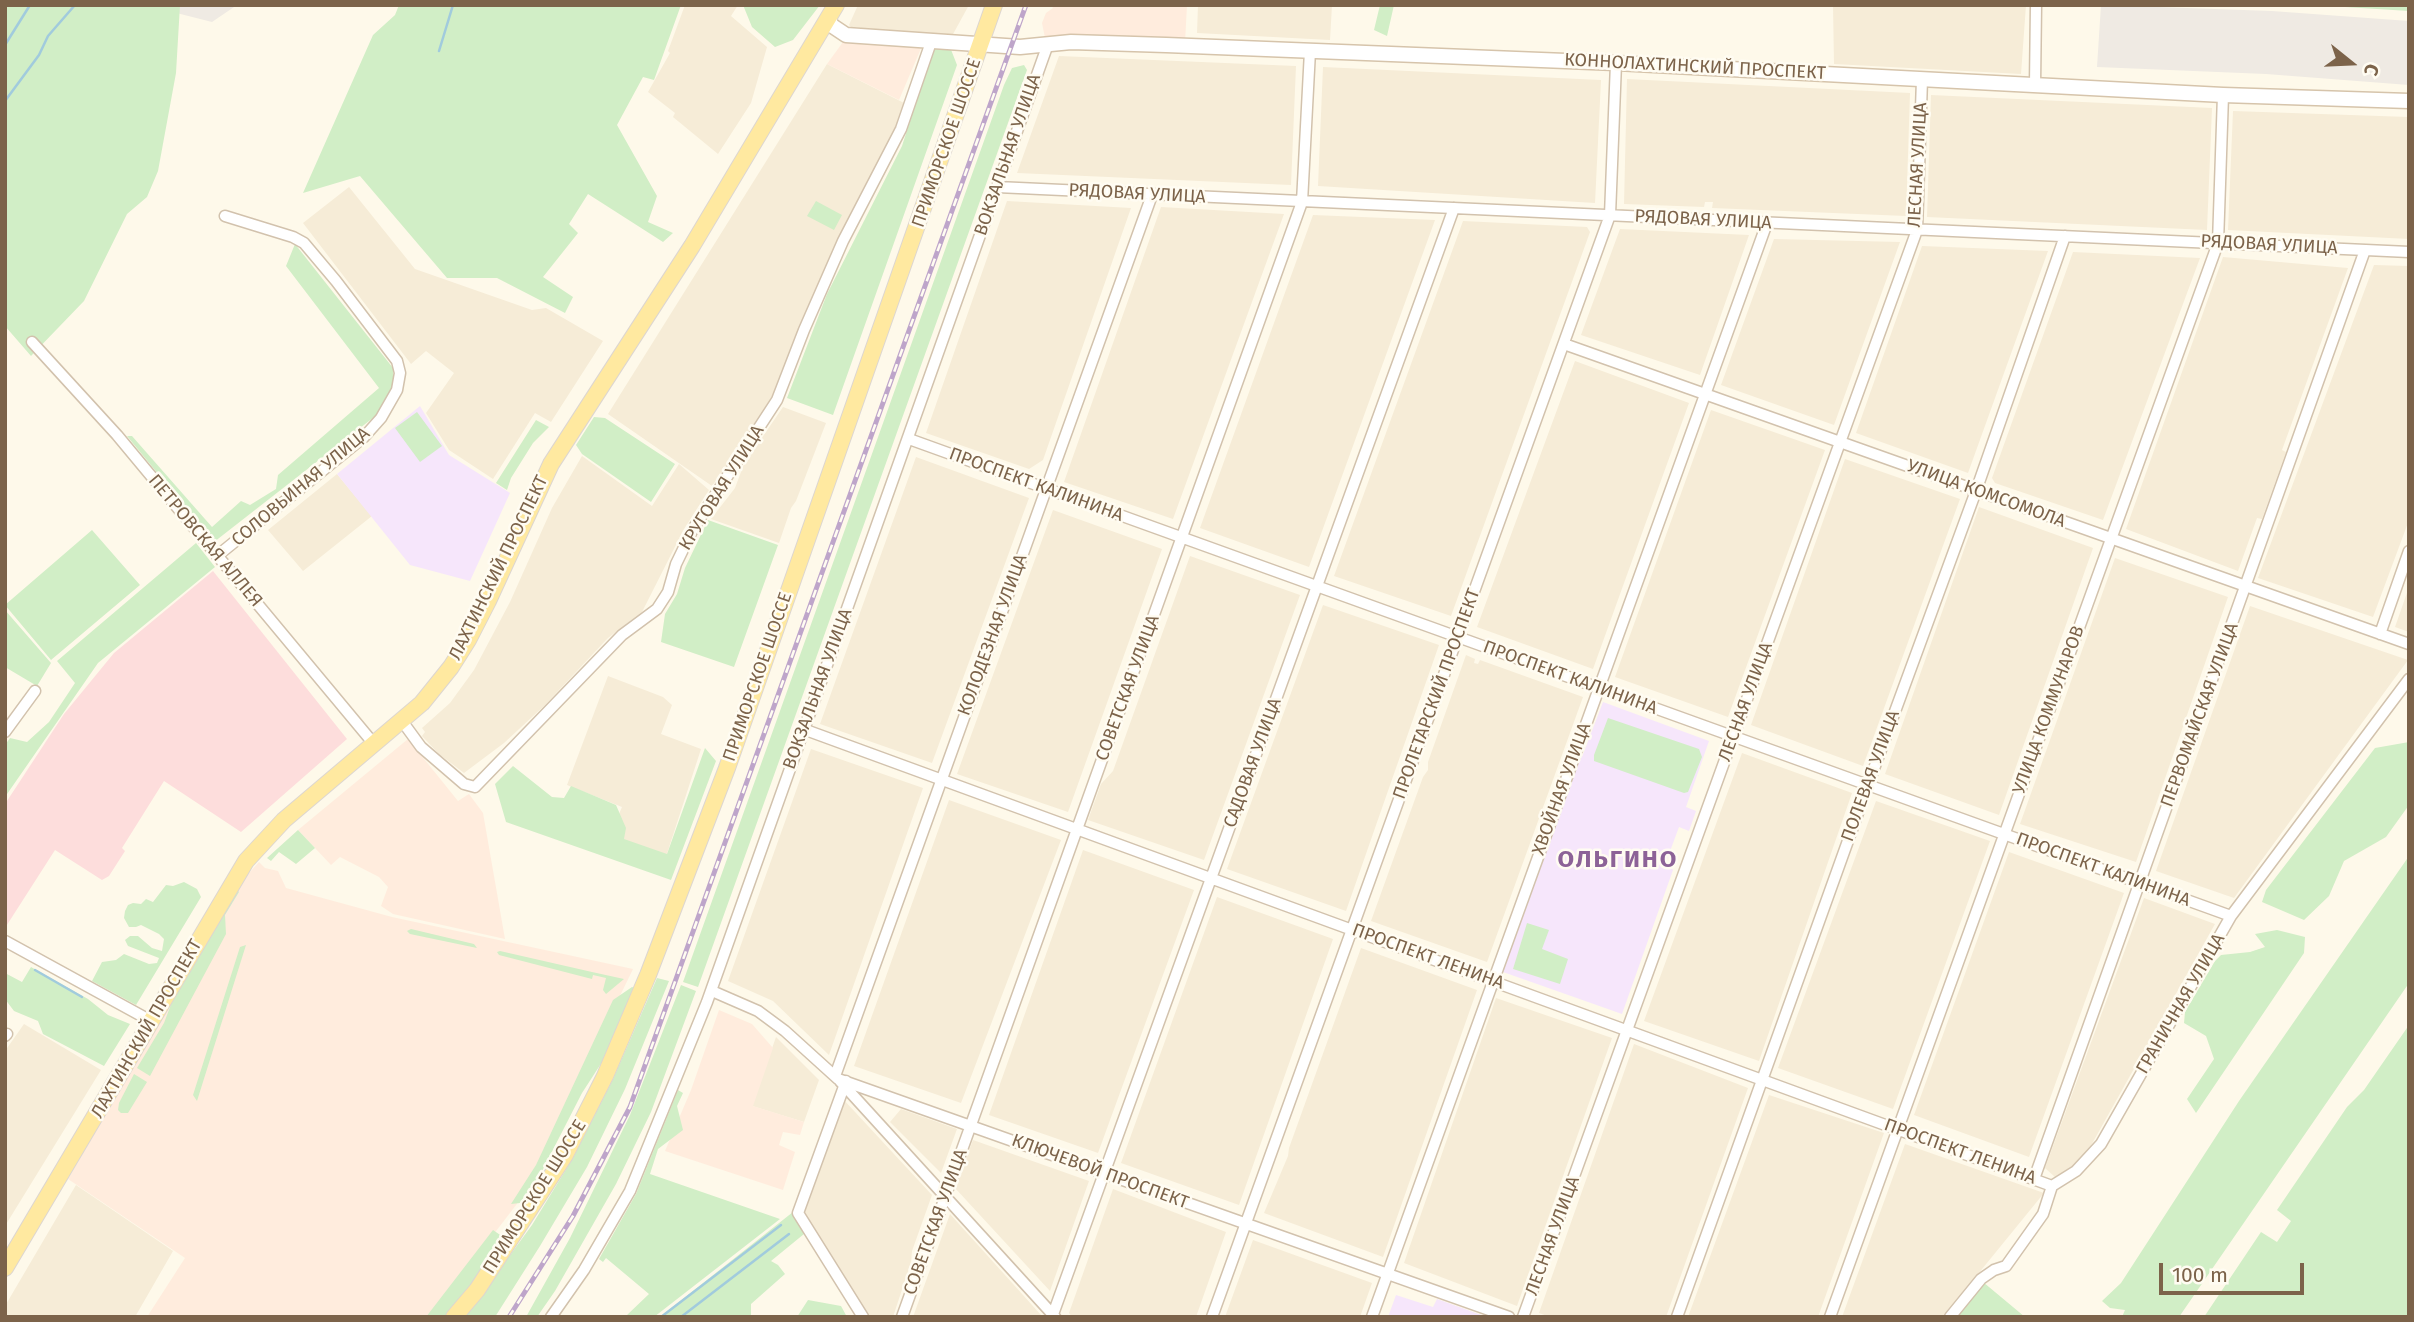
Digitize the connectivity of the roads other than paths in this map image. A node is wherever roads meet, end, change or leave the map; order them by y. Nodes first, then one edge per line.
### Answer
1 (994, 5) edge
2 (2036, 5) edge
3 (832, 11) edge
4 (931, 42) junction
5 (1048, 44) junction
6 (981, 45) junction
7 (1310, 51) junction
8 (1616, 63) junction
9 (1922, 79) junction
10 (2035, 85) junction
11 (2223, 95) junction
12 (2409, 101) edge
13 (997, 187) junction
14 (1152, 195) junction
15 (1302, 202) junction
16 (1454, 208) junction
17 (1610, 215) junction
18 (225, 216) dead end
19 (1767, 223) junction
20 (1917, 230) junction
21 (2065, 236) junction
22 (2218, 243) junction
23 (2365, 250) junction
24 (2409, 253) edge
25 (32, 342) dead end
26 (1564, 344) junction
27 (1705, 394) junction
28 (909, 439) junction
29 (1840, 442) junction
30 (1046, 489) junction
31 (1976, 491) junction
32 (1182, 538) junction
33 (2111, 539) junction
34 (2409, 551) edge
35 (217, 556) junction
36 (1317, 586) junction
37 (2245, 586) junction
38 (2379, 634) junction
39 (1458, 637) junction
40 (2409, 644) edge
41 (2409, 679) edge
42 (1599, 688) junction
43 (35, 691) dead end
44 (402, 721) junction
45 (803, 729) junction
46 (5, 732) edge
47 (1733, 737) junction
48 (374, 744) junction
49 (942, 780) junction
50 (1868, 785) junction
51 (1077, 829) junction
52 (2004, 834) junction
53 (1211, 878) junction
54 (2140, 883) junction
55 (2231, 916) junction
56 (1352, 930) junction
57 (5, 941) edge
58 (1493, 981) junction
59 (712, 991) junction
60 (151, 1021) junction
61 (1627, 1030) junction
62 (840, 1080) junction
63 (1762, 1080) junction
64 (971, 1126) junction
65 (1898, 1129) junction
66 (1104, 1173) junction
67 (2034, 1179) junction
68 (2052, 1186) junction
69 (945, 1196) junction
70 (1246, 1223) junction
71 (5, 1268) edge
72 (1387, 1274) junction
73 (1053, 1316) edge
74 (454, 1317) edge
75 (551, 1317) edge
76 (863, 1317) edge
77 (902, 1317) edge
78 (1212, 1317) edge
79 (1372, 1317) edge
80 (1509, 1317) edge
81 (1523, 1317) edge
82 (1678, 1317) edge
83 (1830, 1317) edge
84 (1950, 1317) edge

1 - 6 main road, ПРИМОРСКОЕ ШОССЕ
2 - 10 street
3 - 4 main road, КОННОЛАХТИНСКИЙ ПРОСПЕКТ
3 - 44 main road, ЛАХТИНСКИЙ ПРОСПЕКТ
4 - 6 main road, КОННОЛАХТИНСКИЙ ПРОСПЕКТ
4 - 44 street, КРУГОВАЯ УЛИЦА
5 - 6 main road, КОННОЛАХТИНСКИЙ ПРОСПЕКТ
5 - 7 main road, КОННОЛАХТИНСКИЙ ПРОСПЕКТ
5 - 13 street, ВОКЗАЛЬНАЯ УЛИЦА
6 - 74 main road, ПРИМОРСКОЕ ШОССЕ
7 - 8 main road, КОННОЛАХТИНСКИЙ ПРОСПЕКТ
7 - 15 street, СОВЕТСКАЯ УЛИЦА
8 - 9 main road, КОННОЛАХТИНСКИЙ ПРОСПЕКТ
8 - 17 street, ПРОЛЕТАРСКИЙ ПРОСПЕКТ
9 - 10 main road, КОННОЛАХТИНСКИЙ ПРОСПЕКТ
9 - 20 street, ЛЕСНАЯ УЛИЦА
10 - 11 main road, КОННОЛАХТИНСКИЙ ПРОСПЕКТ
11 - 12 main road, КОННОЛАХТИНСКИЙ ПРОСПЕКТ
11 - 22 street, УЛИЦА КОММУНАРОВ
13 - 14 street, РЯДОВАЯ УЛИЦА
13 - 28 street, ВОКЗАЛЬНАЯ УЛИЦА
14 - 15 street, РЯДОВАЯ УЛИЦА
14 - 30 street, КОЛОДЕЗНАЯ УЛИЦА
15 - 16 street, РЯДОВАЯ УЛИЦА
15 - 32 street, СОВЕТСКАЯ УЛИЦА
16 - 17 street, РЯДОВАЯ УЛИЦА
16 - 36 street, САДОВАЯ УЛИЦА
17 - 19 street, РЯДОВАЯ УЛИЦА
17 - 26 street, ПРОЛЕТАРСКИЙ ПРОСПЕКТ
18 - 35 street, СОЛОВЬИНАЯ УЛИЦА
19 - 20 street, РЯДОВАЯ УЛИЦА
19 - 27 street, ХВОЙНАЯ УЛИЦА
20 - 21 street, РЯДОВАЯ УЛИЦА
20 - 29 street, ЛЕСНАЯ УЛИЦА
21 - 22 street, РЯДОВАЯ УЛИЦА
21 - 31 street, ПОЛЕВАЯ УЛИЦА
22 - 23 street, РЯДОВАЯ УЛИЦА
22 - 33 street, УЛИЦА КОММУНАРОВ
23 - 24 street, РЯДОВАЯ УЛИЦА
23 - 37 street, ПЕРВОМАЙСКАЯ УЛИЦА
25 - 35 street, ПЕТРОВСКАЯ АЛЛЕЯ
26 - 27 street, УЛИЦА КОМСОМОЛА
26 - 39 street, ПРОЛЕТАРСКИЙ ПРОСПЕКТ
27 - 29 street, УЛИЦА КОМСОМОЛА
27 - 42 street, ХВОЙНАЯ УЛИЦА
28 - 30 street, ПРОСПЕКТ КАЛИНИНА
28 - 45 street, ВОКЗАЛЬНАЯ УЛИЦА
29 - 31 street, УЛИЦА КОМСОМОЛА
29 - 47 street, ЛЕСНАЯ УЛИЦА
30 - 32 street, ПРОСПЕКТ КАЛИНИНА
30 - 49 street, КОЛОДЕЗНАЯ УЛИЦА
31 - 33 street, УЛИЦА КОМСОМОЛА
31 - 50 street, ПОЛЕВАЯ УЛИЦА
32 - 36 street, ПРОСПЕКТ КАЛИНИНА
32 - 51 street, СОВЕТСКАЯ УЛИЦА
33 - 37 street, УЛИЦА КОМСОМОЛА
33 - 52 street, УЛИЦА КОММУНАРОВ
34 - 38 street
35 - 48 street, ПЕТРОВСКАЯ АЛЛЕЯ
36 - 39 street, ПРОСПЕКТ КАЛИНИНА
36 - 53 street, САДОВАЯ УЛИЦА
37 - 38 street, УЛИЦА КОМСОМОЛА
37 - 54 street, ПЕРВОМАЙСКАЯ УЛИЦА
38 - 40 street, УЛИЦА КОМСОМОЛА
39 - 42 street, ПРОСПЕКТ КАЛИНИНА
39 - 56 street, ПРОЛЕТАРСКИЙ ПРОСПЕКТ
41 - 55 street, ГРАНИЧНАЯ УЛИЦА
42 - 47 street, ПРОСПЕКТ КАЛИНИНА
42 - 58 street, ХВОЙНАЯ УЛИЦА
43 - 46 street
44 - 48 main road, ЛАХТИНСКИЙ ПРОСПЕКТ
45 - 49 street, ПРОСПЕКТ ЛЕНИНА
45 - 59 street, ВОКЗАЛЬНАЯ УЛИЦА
47 - 50 street, ПРОСПЕКТ КАЛИНИНА
47 - 61 street, ЛЕСНАЯ УЛИЦА
48 - 60 main road, ЛАХТИНСКИЙ ПРОСПЕКТ
49 - 51 street, ПРОСПЕКТ ЛЕНИНА
49 - 62 street, КОЛОДЕЗНАЯ УЛИЦА
50 - 52 street, ПРОСПЕКТ КАЛИНИНА
50 - 63 street, ПОЛЕВАЯ УЛИЦА
51 - 53 street, ПРОСПЕКТ ЛЕНИНА
51 - 64 street, СОВЕТСКАЯ УЛИЦА
52 - 54 street, ПРОСПЕКТ КАЛИНИНА
52 - 65 street, УЛИЦА КОММУНАРОВ
53 - 56 street, ПРОСПЕКТ ЛЕНИНА
53 - 66 street, САДОВАЯ УЛИЦА
54 - 55 street, ПРОСПЕКТ КАЛИНИНА
54 - 67 street, ПЕРВОМАЙСКАЯ УЛИЦА
55 - 68 street, ГРАНИЧНАЯ УЛИЦА
56 - 58 street, ПРОСПЕКТ ЛЕНИНА
56 - 70 street, ПРОЛЕТАРСКИЙ ПРОСПЕКТ
57 - 60 street
58 - 61 street, ПРОСПЕКТ ЛЕНИНА
58 - 72 street, ХВОЙНАЯ УЛИЦА
59 - 62 street, КЛЮЧЕВОЙ ПРОСПЕКТ
59 - 75 street, ВОКЗАЛЬНАЯ УЛИЦА
60 - 71 main road, ЛАХТИНСКИЙ ПРОСПЕКТ
61 - 63 street, ПРОСПЕКТ ЛЕНИНА
61 - 81 street, ЛЕСНАЯ УЛИЦА
62 - 64 street, КЛЮЧЕВОЙ ПРОСПЕКТ
62 - 69 street
62 - 76 street, КОЛОДЕЗНАЯ УЛИЦА
63 - 65 street, ПРОСПЕКТ ЛЕНИНА
63 - 82 street, ПОЛЕВАЯ УЛИЦА
64 - 66 street, КЛЮЧЕВОЙ ПРОСПЕКТ
64 - 69 street, СОВЕТСКАЯ УЛИЦА
65 - 67 street, ПРОСПЕКТ ЛЕНИНА
65 - 83 street, УЛИЦА КОММУНАРОВ
66 - 70 street, КЛЮЧЕВОЙ ПРОСПЕКТ
66 - 73 street, САДОВАЯ УЛИЦА
67 - 68 street, ПРОСПЕКТ ЛЕНИНА
68 - 84 street
69 - 73 street
69 - 77 street, СОВЕТСКАЯ УЛИЦА
70 - 72 street, КЛЮЧЕВОЙ ПРОСПЕКТ
70 - 78 street, ПРОЛЕТАРСКИЙ ПРОСПЕКТ
72 - 79 street, ХВОЙНАЯ УЛИЦА
72 - 80 street, КЛЮЧЕВОЙ ПРОСПЕКТ

